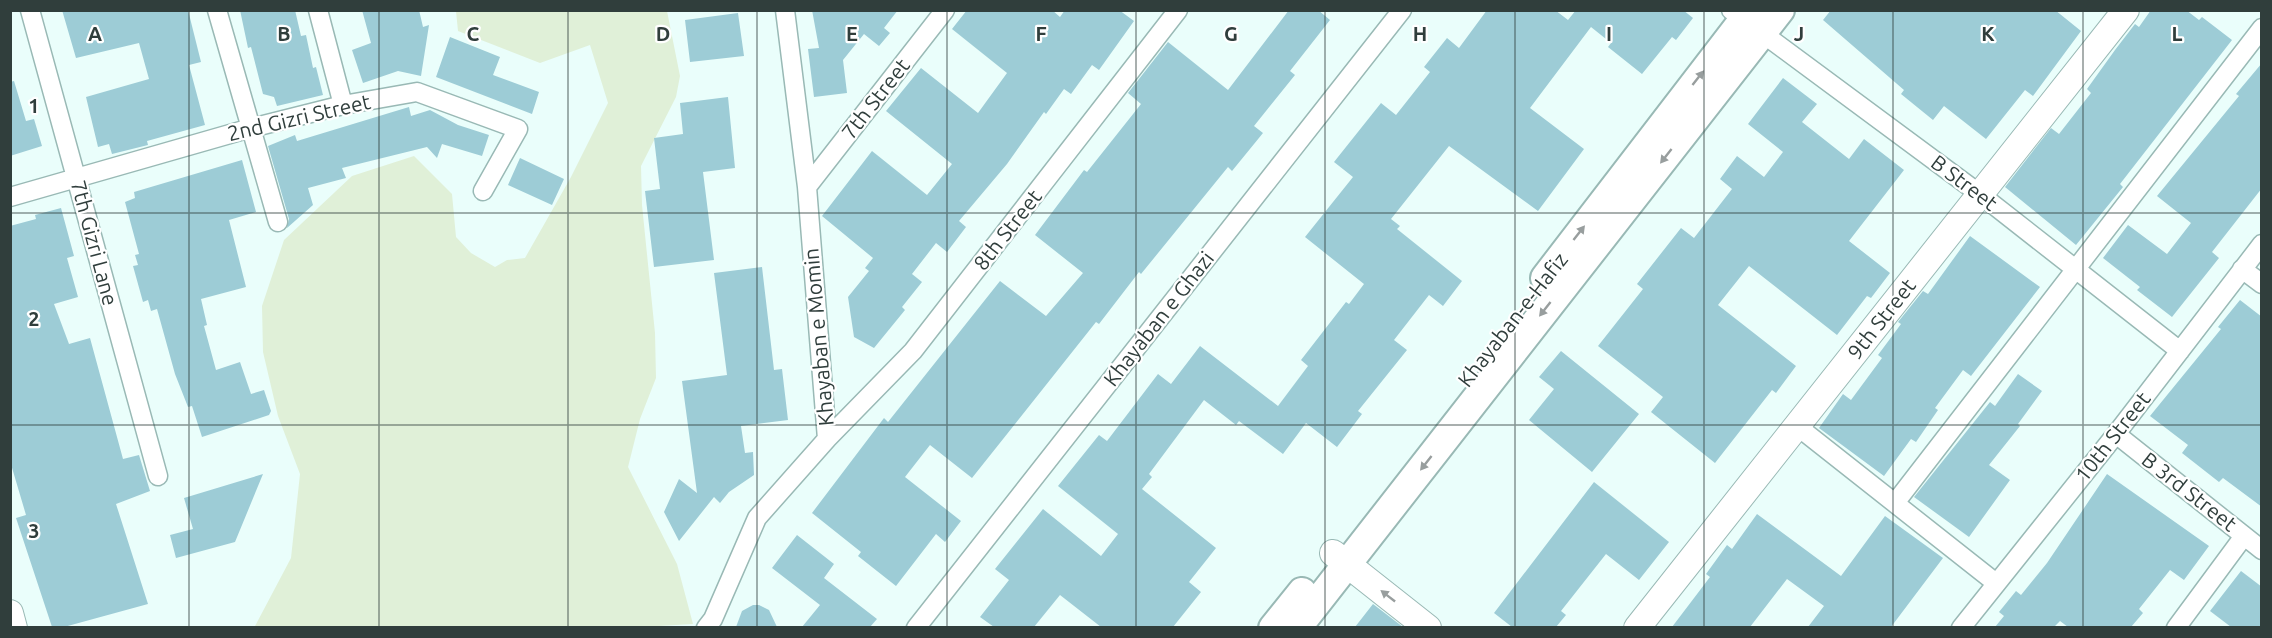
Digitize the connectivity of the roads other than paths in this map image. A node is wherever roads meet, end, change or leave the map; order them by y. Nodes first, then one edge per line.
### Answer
1 (30, 10) edge
2 (216, 10) edge
3 (318, 10) edge
4 (784, 10) edge
5 (945, 10) edge
6 (1178, 10) edge
7 (1402, 10) edge
8 (1780, 10) edge
9 (2126, 10) edge
10 (1747, 19) edge
11 (2262, 28) edge
12 (343, 105) junction
13 (251, 128) junction
14 (76, 178) junction
15 (807, 187) junction
16 (483, 191) dead end
17 (1981, 195) junction
18 (10, 197) edge
19 (278, 222) dead end
20 (2262, 244) edge
21 (2075, 269) junction
22 (2242, 269) junction
23 (2262, 284) edge
24 (2180, 351) junction
25 (1797, 426) junction
26 (2116, 434) junction
27 (827, 439) junction
28 (158, 476) dead end
29 (1895, 503) junction
30 (2244, 536) junction
31 (2262, 550) edge
32 (1340, 559) junction
33 (1996, 583) junction
34 (10, 613) edge
35 (14, 627) edge
36 (706, 627) edge
37 (916, 627) edge
38 (1273, 627) edge
39 (1297, 627) edge
40 (1428, 627) edge
41 (1637, 627) edge
42 (1960, 627) edge
43 (2175, 627) edge

1 - 14 street, 7th Gizri Lane
2 - 13 street
3 - 12 street
4 - 15 street, Khayaban e Momin
5 - 15 street, 7th Street
6 - 27 street, 8th Street
7 - 37 street, Khayaban e Ghazi
8 - 10 main road, Khayaban-e-Hafiz
9 - 17 street, 9th Street
10 - 17 street, B Street
10 - 32 main road, Khayaban-e-Hafiz
11 - 21 street
12 - 13 street, 2nd Gizri Street
12 - 16 street, 2nd Gizri Street
13 - 14 street, 2nd Gizri Street
13 - 19 street
14 - 18 street, 2nd Gizri Street
14 - 28 street, 7th Gizri Lane
15 - 27 street, Khayaban e Momin
17 - 21 street, B Street
17 - 25 street, 9th Street
20 - 22 street, 10th Street
21 - 24 street, B Street
21 - 29 street
22 - 23 street
22 - 24 street, 10th Street
24 - 26 street, 10th Street
25 - 29 street
25 - 41 street, 9th Street
26 - 30 street, B 3rd Street
26 - 33 street, 10th Street
27 - 36 street, Khayaban e Momin
29 - 33 street
30 - 31 street, B 3rd Street
30 - 43 street
32 - 38 main road, Khayaban-e-Hafiz
32 - 39 main road
40 -> 32 street
33 - 42 street, 10th Street
34 - 35 street

